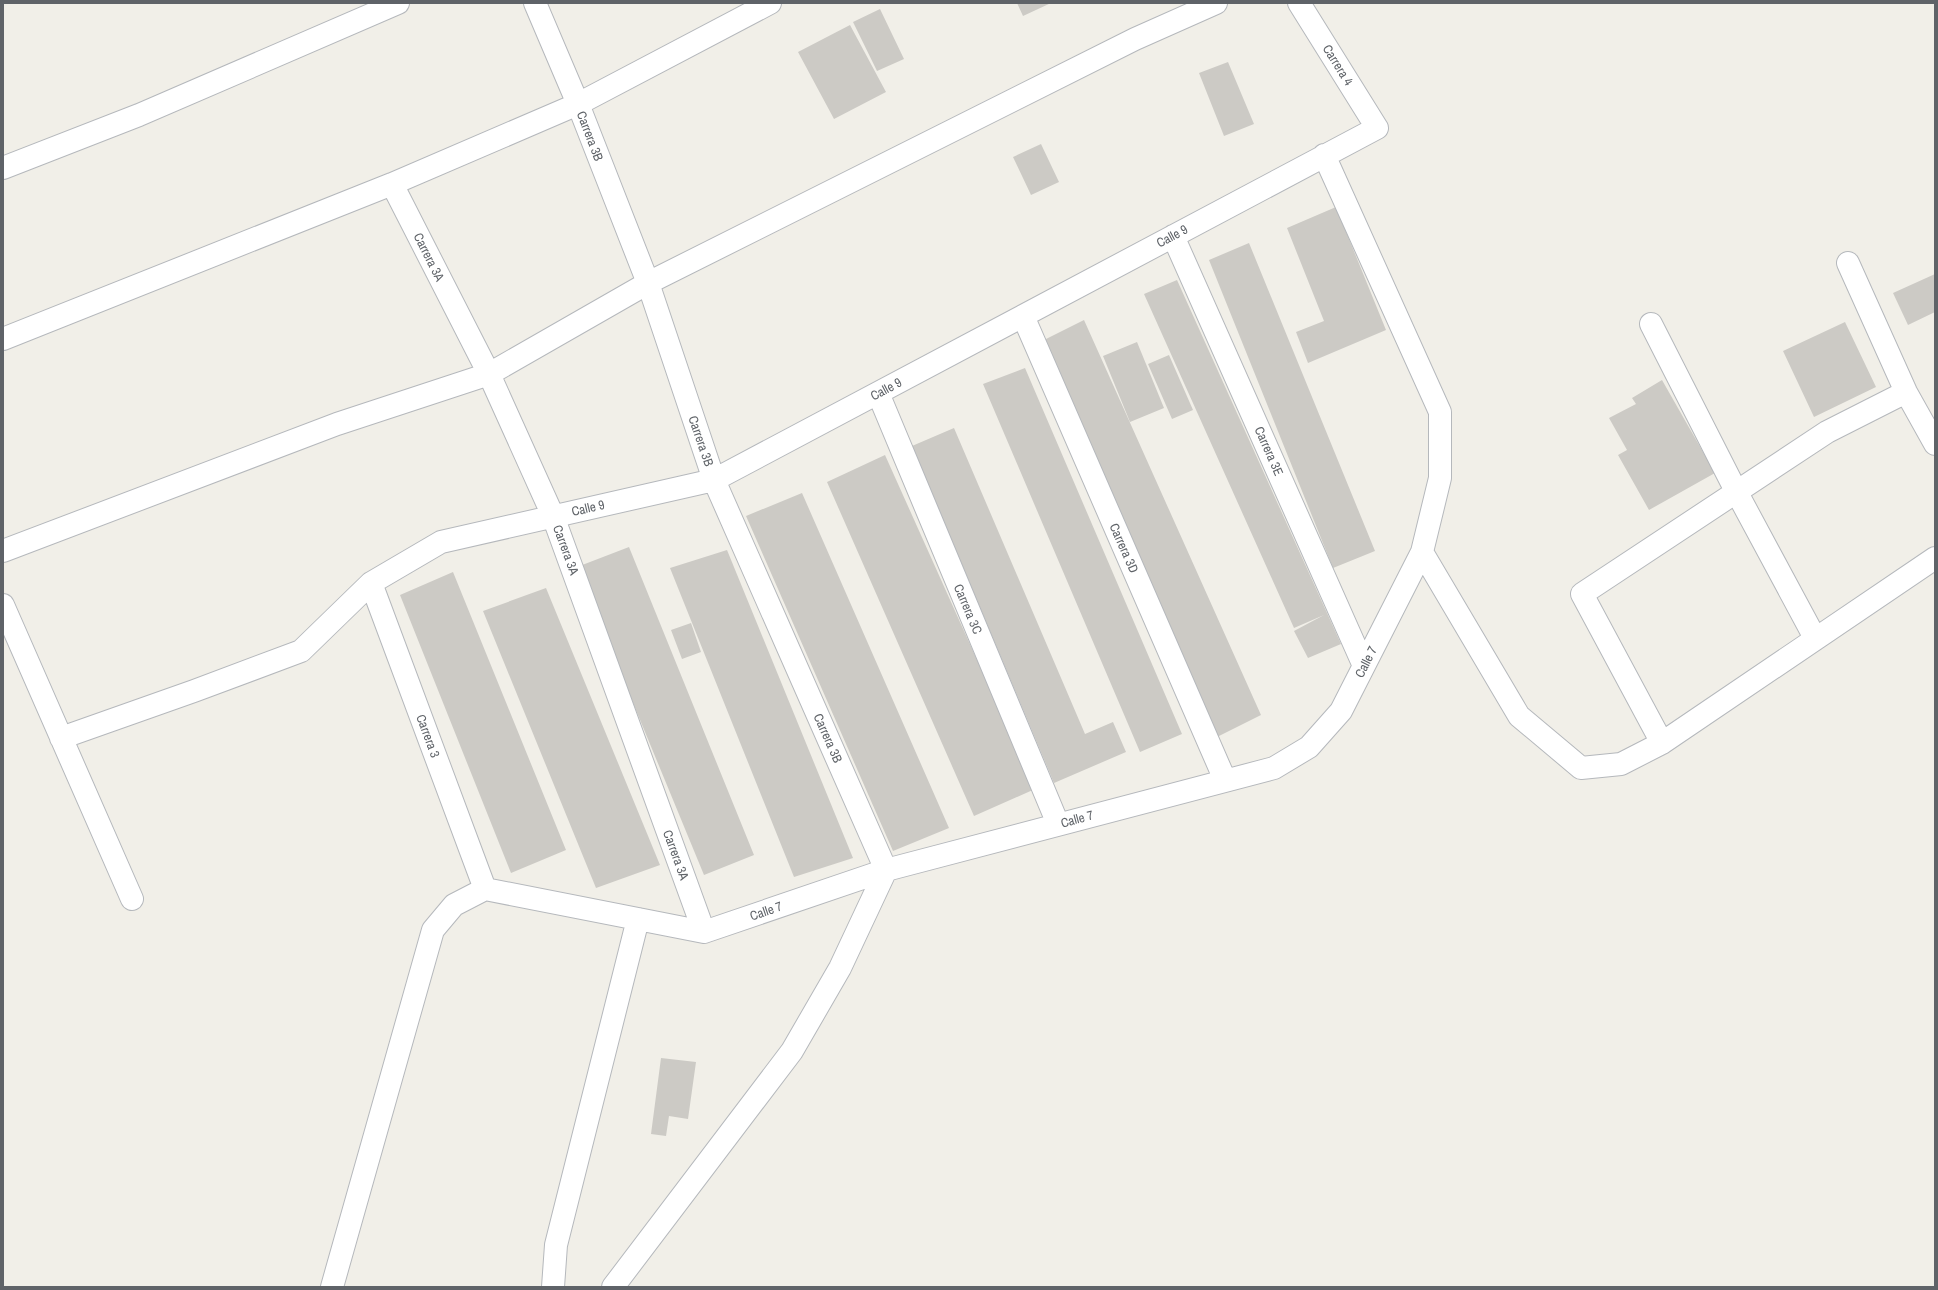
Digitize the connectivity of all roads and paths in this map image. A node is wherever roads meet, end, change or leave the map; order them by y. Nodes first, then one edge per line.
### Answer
1 (398, 3) edge
2 (535, 3) edge
3 (770, 3) edge
4 (1216, 3) edge
5 (1299, 3) edge
6 (578, 104) junction
7 (1377, 128) joint
8 (1324, 155) junction
9 (3, 168) edge
10 (392, 184) junction
11 (1174, 236) junction
12 (1848, 263) dead end
13 (648, 283) junction
14 (1023, 316) junction
15 (1651, 324) dead end
16 (3, 338) edge
17 (489, 374) junction
18 (1906, 392) junction
19 (878, 393) junction
20 (1935, 444) edge
21 (714, 480) junction
22 (1736, 491) junction
23 (553, 516) junction
24 (3, 551) edge
25 (1422, 552) junction
26 (1935, 558) edge
27 (371, 583) junction
28 (3, 605) edge
29 (1815, 638) junction
30 (1364, 666) junction
31 (61, 738) junction
32 (1662, 743) junction
33 (1225, 780) junction
34 (1058, 824) junction
35 (886, 870) junction
36 (485, 890) junction
37 (132, 899) dead end
38 (638, 919) junction
39 (704, 932) junction
40 (332, 1287) edge
41 (553, 1287) edge
42 (613, 1287) edge

1 - 9 street
2 - 6 street, Carrera 3B
3 - 6 street
4 - 13 street
5 - 7 street, Carrera 4
6 - 10 street
6 - 13 street, Carrera 3B
7 - 8 street, Calle 9
8 - 11 street, Calle 9
8 - 25 street, Calle 7
10 - 16 street
10 - 17 street, Carrera 3A
11 - 14 street, Calle 9
11 - 30 street, Carrera 3E
12 - 18 street
13 - 17 street
13 - 21 street, Carrera 3B
14 - 19 street, Calle 9
14 - 33 street, Carrera 3D
15 - 22 street
17 - 23 street, Carrera 3A
17 - 24 street
18 - 20 street
18 - 22 street
19 - 21 street, Calle 9
19 - 34 street, Carrera 3C
21 - 23 street, Calle 9
21 - 35 street, Carrera 3B
22 - 29 street
22 - 32 street
23 - 27 street, Calle 9
23 - 39 street, Carrera 3A
25 - 30 street, Calle 7
25 - 32 street
26 - 29 street
27 - 31 street, Calle 9
27 - 36 street, Carrera 3
28 - 31 street
29 - 32 street
30 - 33 street, Calle 7
31 - 37 street
33 - 34 street, Calle 7
34 - 35 street, Calle 7
35 - 39 street, Calle 7
35 - 42 street
36 - 38 street, Calle 7
36 - 40 street
38 - 39 street, Calle 7
38 - 41 street

